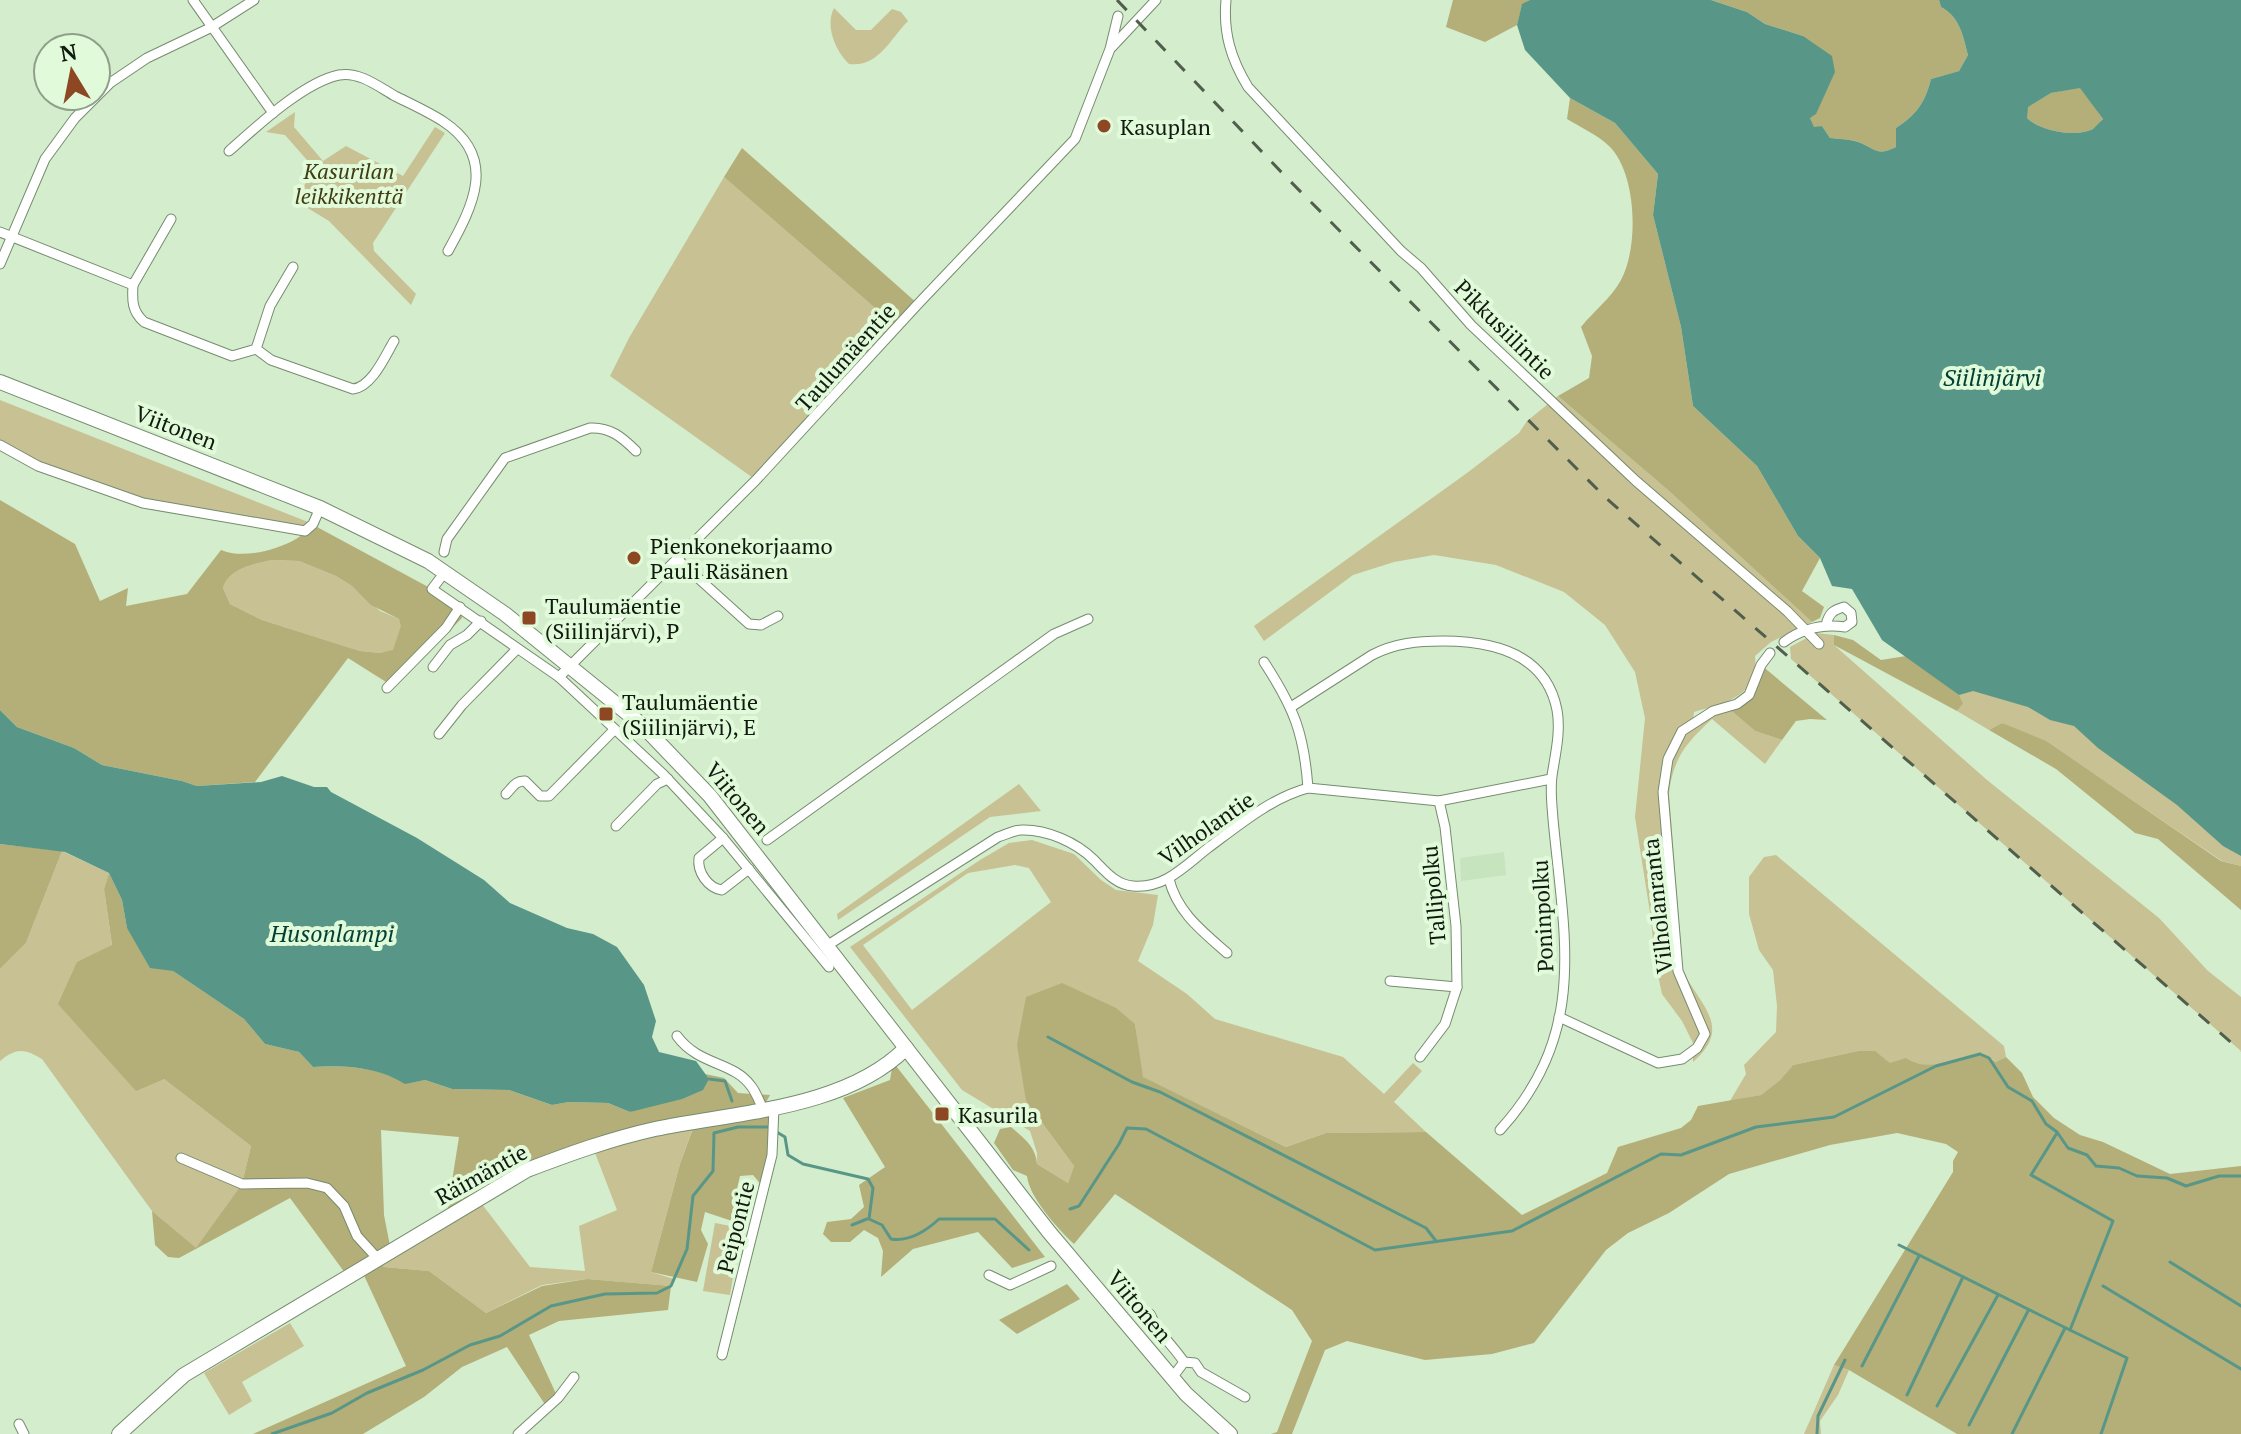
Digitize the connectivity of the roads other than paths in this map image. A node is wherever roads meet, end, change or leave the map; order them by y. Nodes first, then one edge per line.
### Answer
1 (193, 0) edge
2 (254, 0) edge
3 (1156, 0) edge
4 (1226, 0) edge
5 (1118, 16) dead end
6 (210, 28) junction
7 (1110, 49) junction
8 (273, 113) junction
9 (229, 151) dead end
10 (171, 219) dead end
11 (0, 232) edge
12 (12, 236) junction
13 (448, 251) dead end
14 (0, 264) edge
15 (293, 267) dead end
16 (133, 285) junction
17 (394, 341) dead end
18 (256, 349) junction
19 (0, 382) edge
20 (0, 445) edge
21 (636, 451) dead end
22 (320, 508) junction
23 (444, 552) dead end
24 (677, 559) junction
25 (445, 572) junction
26 (460, 607) junction
27 (778, 616) dead end
28 (1088, 619) dead end
29 (481, 621) junction
30 (1826, 625) dead end
31 (1808, 630) junction
32 (1784, 642) dead end
33 (1819, 644) dead end
34 (517, 649) junction
35 (1770, 653) dead end
36 (1264, 662) dead end
37 (571, 665) junction
38 (433, 667) dead end
39 (559, 677) junction
40 (387, 688) dead end
41 (1291, 707) junction
42 (614, 730) junction
43 (439, 734) dead end
44 (668, 779) junction
45 (1551, 779) junction
46 (1308, 788) junction
47 (506, 794) dead end
48 (1439, 801) junction
49 (616, 826) dead end
50 (723, 838) junction
51 (767, 840) dead end
52 (749, 869) junction
53 (1169, 879) junction
54 (828, 945) junction
55 (1227, 953) dead end
56 (829, 967) dead end
57 (1390, 981) dead end
58 (1457, 987) junction
59 (1559, 1017) junction
60 (677, 1036) dead end
61 (906, 1048) junction
62 (1420, 1057) dead end
63 (768, 1108) junction
64 (1500, 1130) dead end
65 (181, 1158) dead end
66 (378, 1259) junction
67 (1051, 1266) dead end
68 (989, 1275) dead end
69 (1150, 1314) dead end
70 (722, 1355) dead end
71 (1184, 1362) junction
72 (574, 1377) dead end
73 (1172, 1378) junction
74 (1245, 1397) dead end
75 (119, 1434) edge
76 (518, 1434) edge
77 (1230, 1434) edge

1 - 6 street
2 - 6 street
3 - 7 street, Taulumäentie
4 - 31 street, Pikkusiilintie
5 - 7 street, Taulumäentie
6 - 8 street
6 - 12 street
7 - 24 street, Taulumäentie
8 - 9 street
8 - 13 street
10 - 16 street
11 - 12 street
12 - 14 street
12 - 16 street
15 - 18 street
16 - 18 street
17 - 18 street
19 - 22 main road, Viitonen
20 - 22 street
21 - 23 street
22 - 25 main road, Viitonen
24 - 27 street
24 - 37 street, Taulumäentie
25 - 26 street
25 - 37 main road, Viitonen
26 - 29 street
26 - 40 street
28 - 51 street
29 - 34 street
29 - 38 street
30 - 31 street
31 - 32 street
31 - 33 street, Pikkusiilintie
34 - 39 street
34 - 43 street
35 - 59 street, Vilholanranta
36 - 41 street
37 - 39 street, Taulumäentie
37 - 54 main road, Viitonen
39 - 42 street
41 - 45 street, Poninpolku
41 - 46 street
42 - 44 street
42 - 47 street
44 - 49 street
44 - 50 street
45 - 48 street
45 - 59 street, Poninpolku
46 - 48 street
46 - 53 street, Vilholantie
48 - 58 street, Tallipolku
50 - 52 street
50 - 52 street
52 - 56 street
53 - 54 street, Vilholantie
53 - 55 street
54 - 61 main road, Viitonen
57 - 58 street
58 - 62 street, Tallipolku
59 - 64 street, Poninpolku
60 - 63 street
61 - 63 main road, Räimäntie
61 - 73 main road, Viitonen
63 - 66 main road, Räimäntie
63 - 70 street, Peipontie
65 - 66 street
66 - 75 main road, Räimäntie
67 - 68 street
69 - 71 street
71 - 73 street
71 - 74 street
72 - 76 street
73 - 77 main road, Viitonen

